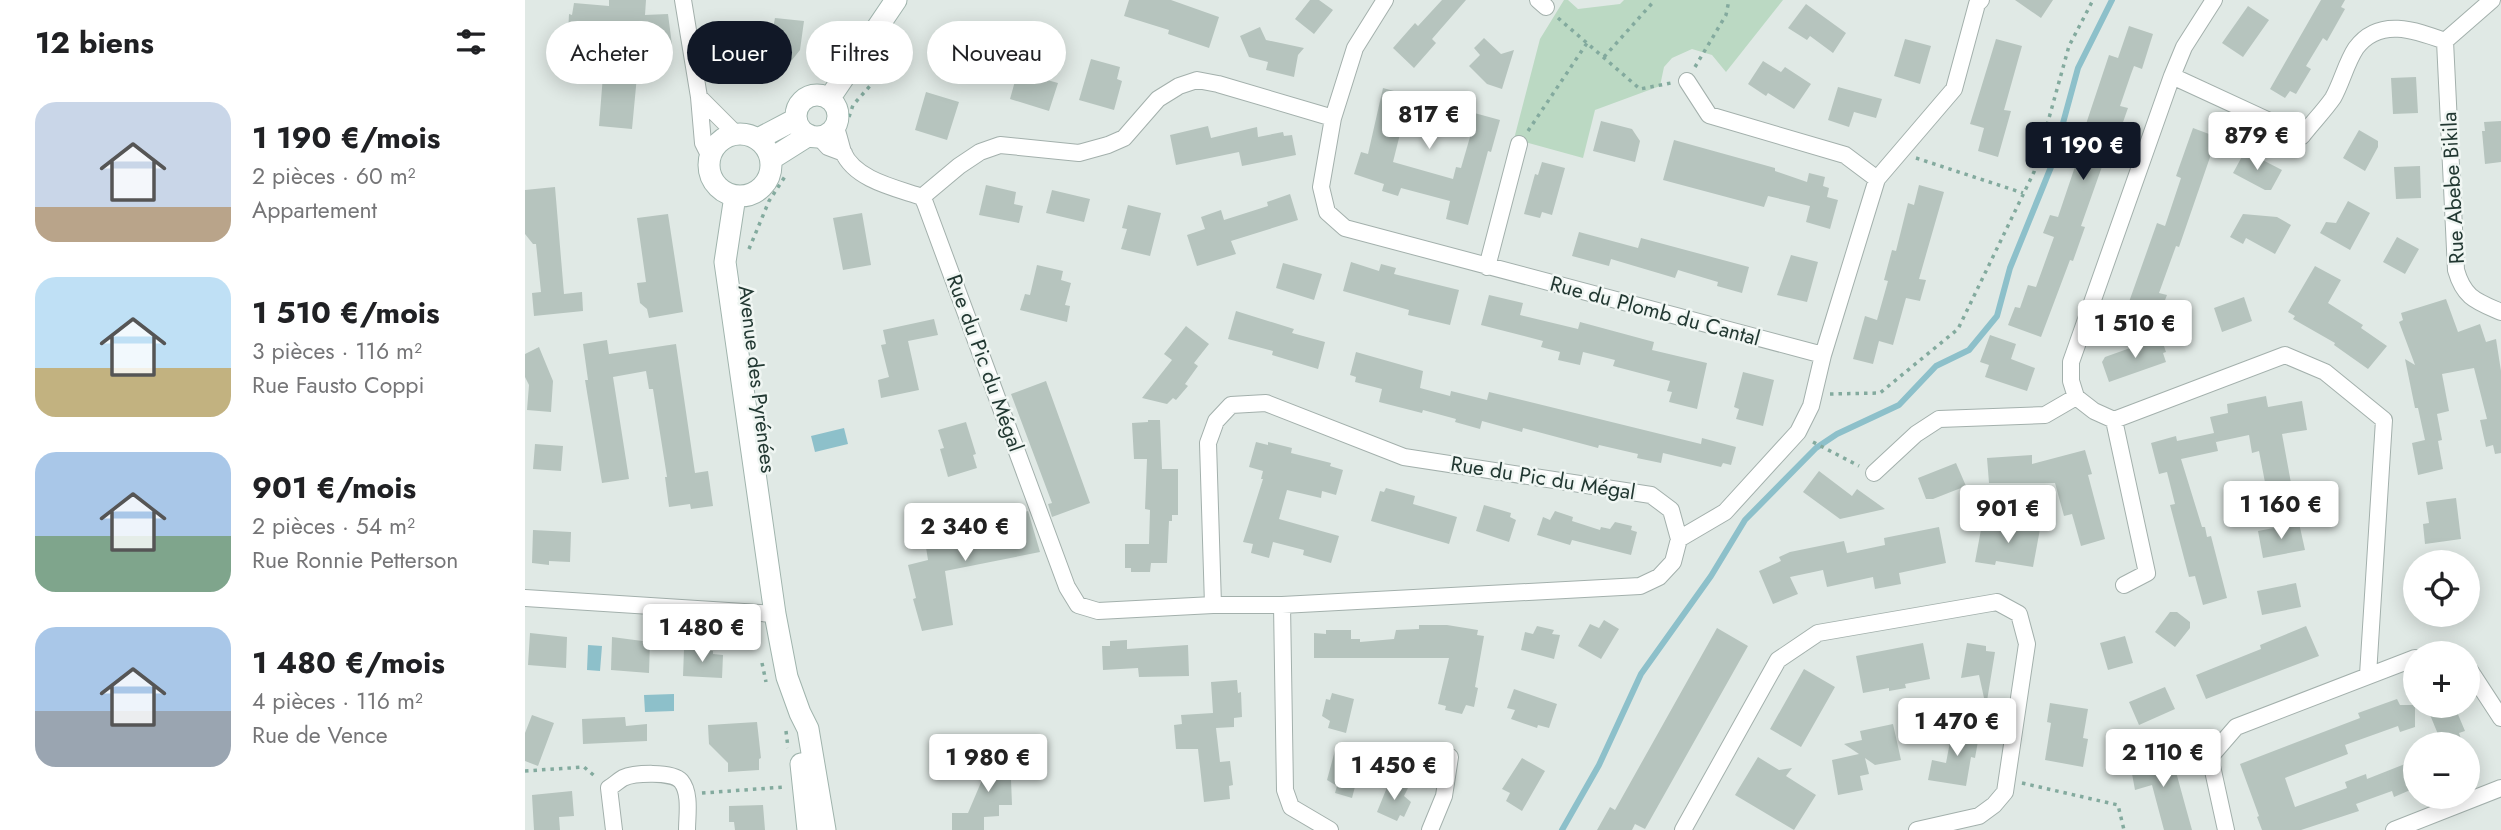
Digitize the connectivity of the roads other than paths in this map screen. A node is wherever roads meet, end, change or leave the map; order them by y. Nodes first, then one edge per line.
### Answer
1 (683, 0) edge
2 (896, 0) edge
3 (1385, 0) edge
4 (2214, 0) edge
5 (2492, 0) edge
6 (1977, 1) edge
7 (2445, 41) junction
8 (2172, 76) junction
9 (1687, 81) road end
10 (699, 97) junction
11 (829, 99) junction
12 (1333, 118) junction
13 (814, 129) junction
14 (736, 134) junction
15 (758, 139) junction
16 (1519, 144) road end
17 (710, 157) junction
18 (780, 164) junction
19 (1877, 179) junction
20 (735, 196) junction
21 (922, 197) junction
22 (1487, 267) junction
23 (2501, 312) edge
24 (1823, 355) junction
25 (2076, 397) junction
26 (2114, 419) junction
27 (1874, 473) road end
28 (1679, 539) junction
29 (2124, 584) dead end
30 (525, 598) edge
31 (1213, 605) junction
32 (1282, 605) junction
33 (775, 614) junction
34 (2403, 662) edge
35 (2368, 675) junction
36 (2480, 686) edge
37 (792, 717) junction
38 (2501, 718) edge
39 (1450, 757) dead end
40 (2501, 788) edge
41 (614, 830) edge
42 (687, 830) edge
43 (808, 830) edge
44 (825, 830) edge
45 (1330, 830) edge
46 (1430, 830) edge
47 (1684, 830) edge
48 (1917, 830) edge
49 (2226, 830) edge
50 (2394, 830) edge

1 - 10 street
2 - 11 main road
3 - 12 street, Rue du Plomb du Cantal
4 - 8 street
5 - 7 street
6 - 19 street
7 - 8 street
7 - 23 street, Rue Abebe Bikila
8 - 25 street
9 - 19 street
10 - 14 street
10 - 17 street
11 - 13 main road
11 - 13 main road
12 - 21 street
12 - 22 street, Rue du Plomb du Cantal
13 - 15 main road
13 - 18 main road
13 - 21 street
14 - 15 main road
14 - 17 main road
15 - 18 main road
16 - 22 street
17 - 20 main road
18 - 20 main road
19 - 24 street
20 - 33 main road, Avenue des Pyrénées
21 - 31 street, Rue du Pic du Mégal
22 - 24 street, Rue du Plomb du Cantal
24 - 28 street
25 - 26 street
25 - 27 street
26 - 29 street
26 - 35 street
28 - 31 street, Rue du Pic du Mégal
28 - 32 street, Rue du Pic du Mégal
30 - 33 street
31 - 32 street, Rue du Pic du Mégal
32 - 45 street
33 - 37 main road, Avenue des Pyrénées
34 - 35 street
35 - 49 street
36 - 38 street
37 - 43 main road, Avenue des Pyrénées
37 - 44 main road, Avenue des Pyrénées
39 - 46 street
40 - 50 street
41 - 42 street
47 - 48 street

